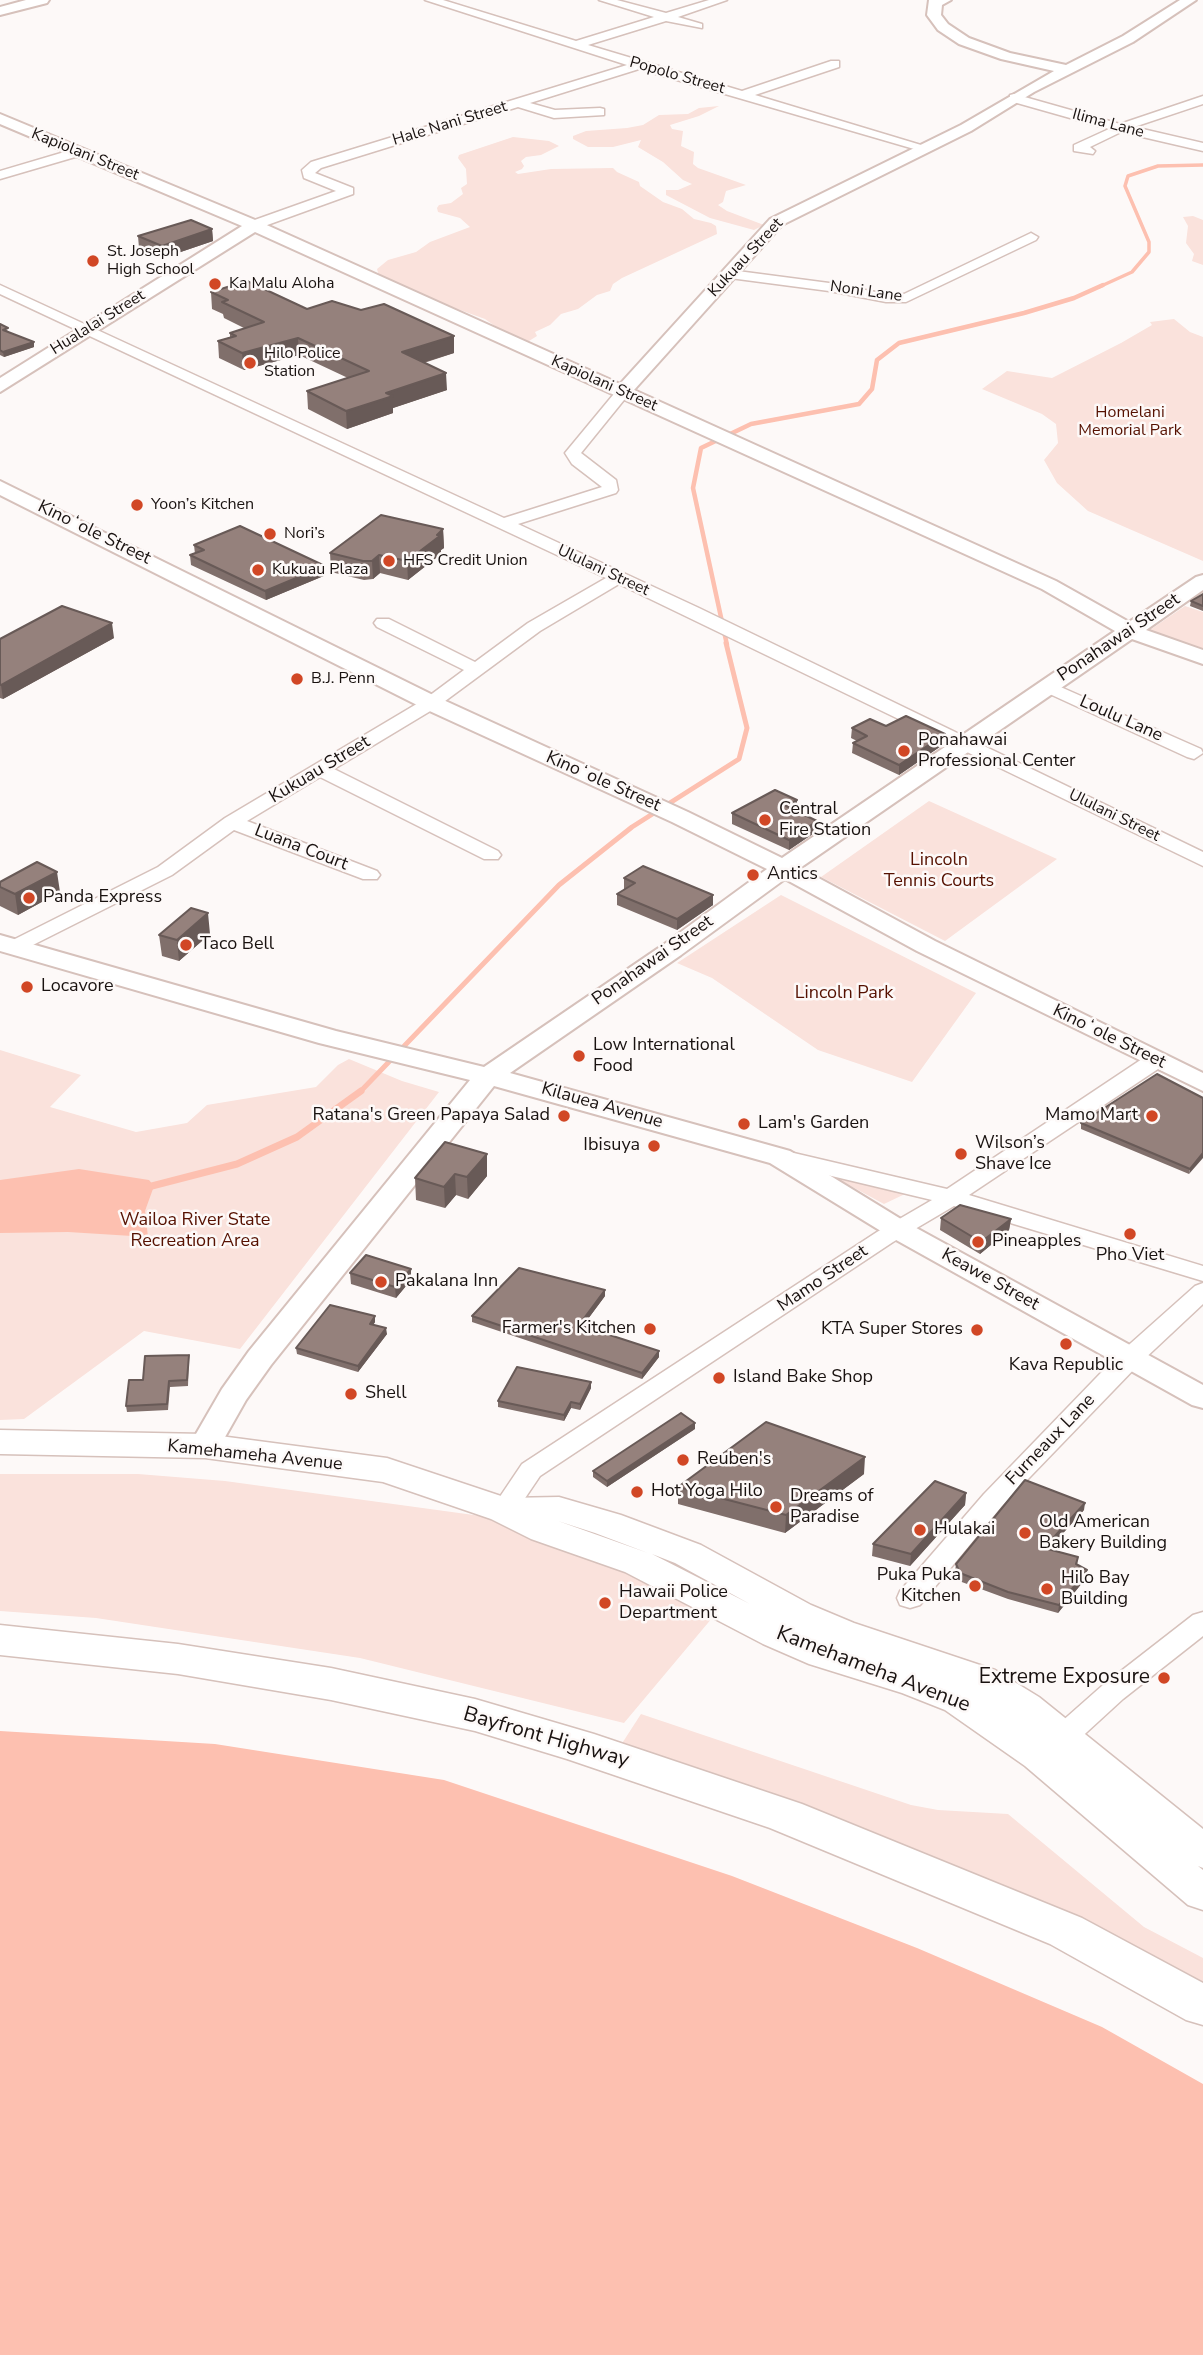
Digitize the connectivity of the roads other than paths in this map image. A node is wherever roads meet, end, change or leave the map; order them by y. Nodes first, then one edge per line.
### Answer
1 (42, 0) edge
2 (431, 0) edge
3 (605, 0) edge
4 (721, 0) edge
5 (944, 0) edge
6 (1189, 0) edge
7 (0, 11) edge
8 (667, 18) junction
9 (698, 26) dead end
10 (576, 45) junction
11 (835, 64) dead end
12 (639, 65) junction
13 (1071, 69) junction
14 (742, 95) junction
15 (1014, 98) junction
16 (1203, 100) edge
17 (519, 103) junction
18 (600, 112) dead end
19 (0, 119) edge
20 (1120, 128) junction
21 (1203, 147) edge
22 (925, 148) junction
23 (1089, 151) dead end
24 (78, 152) junction
25 (0, 175) edge
26 (348, 191) joint
27 (254, 225) junction
28 (1031, 237) dead end
29 (730, 274) junction
30 (0, 289) edge
31 (86, 330) junction
32 (0, 386) edge
33 (623, 392) junction
34 (0, 487) edge
35 (502, 524) junction
36 (617, 578) junction
37 (1203, 581) edge
38 (693, 612) joint
39 (383, 623) dead end
40 (1130, 631) junction
41 (1203, 657) edge
42 (477, 670) junction
43 (1047, 686) junction
44 (431, 703) junction
45 (966, 744) junction
46 (1194, 753) dead end
47 (321, 770) junction
48 (232, 822) junction
49 (491, 855) dead end
50 (1203, 860) edge
51 (783, 868) junction
52 (370, 875) dead end
53 (7, 945) edge
54 (1156, 1060) junction
55 (487, 1077) junction
56 (1203, 1083) edge
57 (780, 1157) junction
58 (950, 1197) junction
59 (900, 1230) junction
60 (1203, 1273) edge
61 (1203, 1291) edge
62 (1131, 1357) junction
63 (1203, 1398) edge
64 (0, 1442) edge
65 (205, 1446) junction
66 (504, 1510) junction
67 (910, 1598) dead end
68 (1203, 1622) edge
69 (0, 1640) edge
70 (1051, 1748) junction
71 (1203, 1852) edge
72 (1203, 1894) edge
73 (1066, 1931) junction
74 (1203, 2006) edge
75 (1203, 2022) edge

1 - 7 street
2 - 10 street, Popolo Street
3 - 8 street
4 - 8 street
5 - 13 street
6 - 13 street, Kukuau Street
8 - 9 street
8 - 10 street
10 - 12 street, Popolo Street
11 - 14 street
12 - 14 street, Popolo Street
12 - 17 street, Hale Nani Street
13 - 15 street, Kukuau Street
14 - 22 street, Popolo Street
15 - 20 street, Ilima Lane
15 - 22 street, Kukuau Street
16 - 20 street
17 - 18 street
17 - 26 street, Hale Nani Street
19 - 24 street, Kapiolani Street
20 - 21 street, Ilima Lane
20 - 23 street
22 - 29 street, Kukuau Street
24 - 25 street
24 - 27 street, Kapiolani Street
26 - 27 street, Hualalai Street
27 - 31 street, Hualalai Street
27 - 33 street, Kapiolani Street
28 - 29 street, Noni Lane
29 - 33 street, Kukuau Street
30 - 31 street, Ululani Street
31 - 32 street, Hualalai Street
31 - 35 street, Ululani Street
33 - 35 street, Kukuau Street
33 - 40 street, Kapiolani Street
34 - 44 street, Kinoʻole Street
35 - 36 street, Ululani Street
36 - 38 street, Ululani Street
36 - 42 street, Kukuau Street
37 - 40 street, Ponahawai Street
38 - 45 street, Ululani Street
39 - 42 street
40 - 41 street, Kapiolani Street
40 - 43 street, Ponahawai Street
42 - 44 street, Kukuau Street
43 - 45 street, Ponahawai Street
43 - 46 street, Loulu Lane
44 - 47 street, Kukuau Street
44 - 51 street, Kinoʻole Street
45 - 50 street, Ululani Street
45 - 51 street, Ponahawai Street
47 - 48 street, Kukuau Street
47 - 49 street
48 - 52 street, Luana Court
48 - 53 street, Kukuau Street
51 - 54 street, Kinoʻole Street
51 - 55 street, Ponahawai Street
53 - 55 street, Kilauea Avenue
54 - 56 street, Kinoʻole Street
54 - 58 street, Mamo Street
55 - 57 street, Kilauea Avenue
55 - 65 street, Ponahawai Street
57 - 58 street, Kilauea Avenue
57 - 59 street, Keawe Street
58 - 59 street, Mamo Street
58 - 60 street, Kilauea Avenue
59 - 62 street, Keawe Street
59 - 66 street, Mamo Street
61 - 62 street, Furneaux Lane
62 - 63 street, Keawe Street
62 - 67 street, Furneaux Lane
64 - 65 main road, Kamehameha Avenue
65 - 66 main road, Kamehameha Avenue
66 - 70 main road, Kamehameha Avenue
68 - 70 street
69 - 73 main road, Bayfront Highway
70 - 71 main road, Kamehameha Avenue
70 - 72 main road, Kamehameha Avenue
73 - 74 main road, Bayfront Highway
73 - 75 main road, Bayfront Highway

